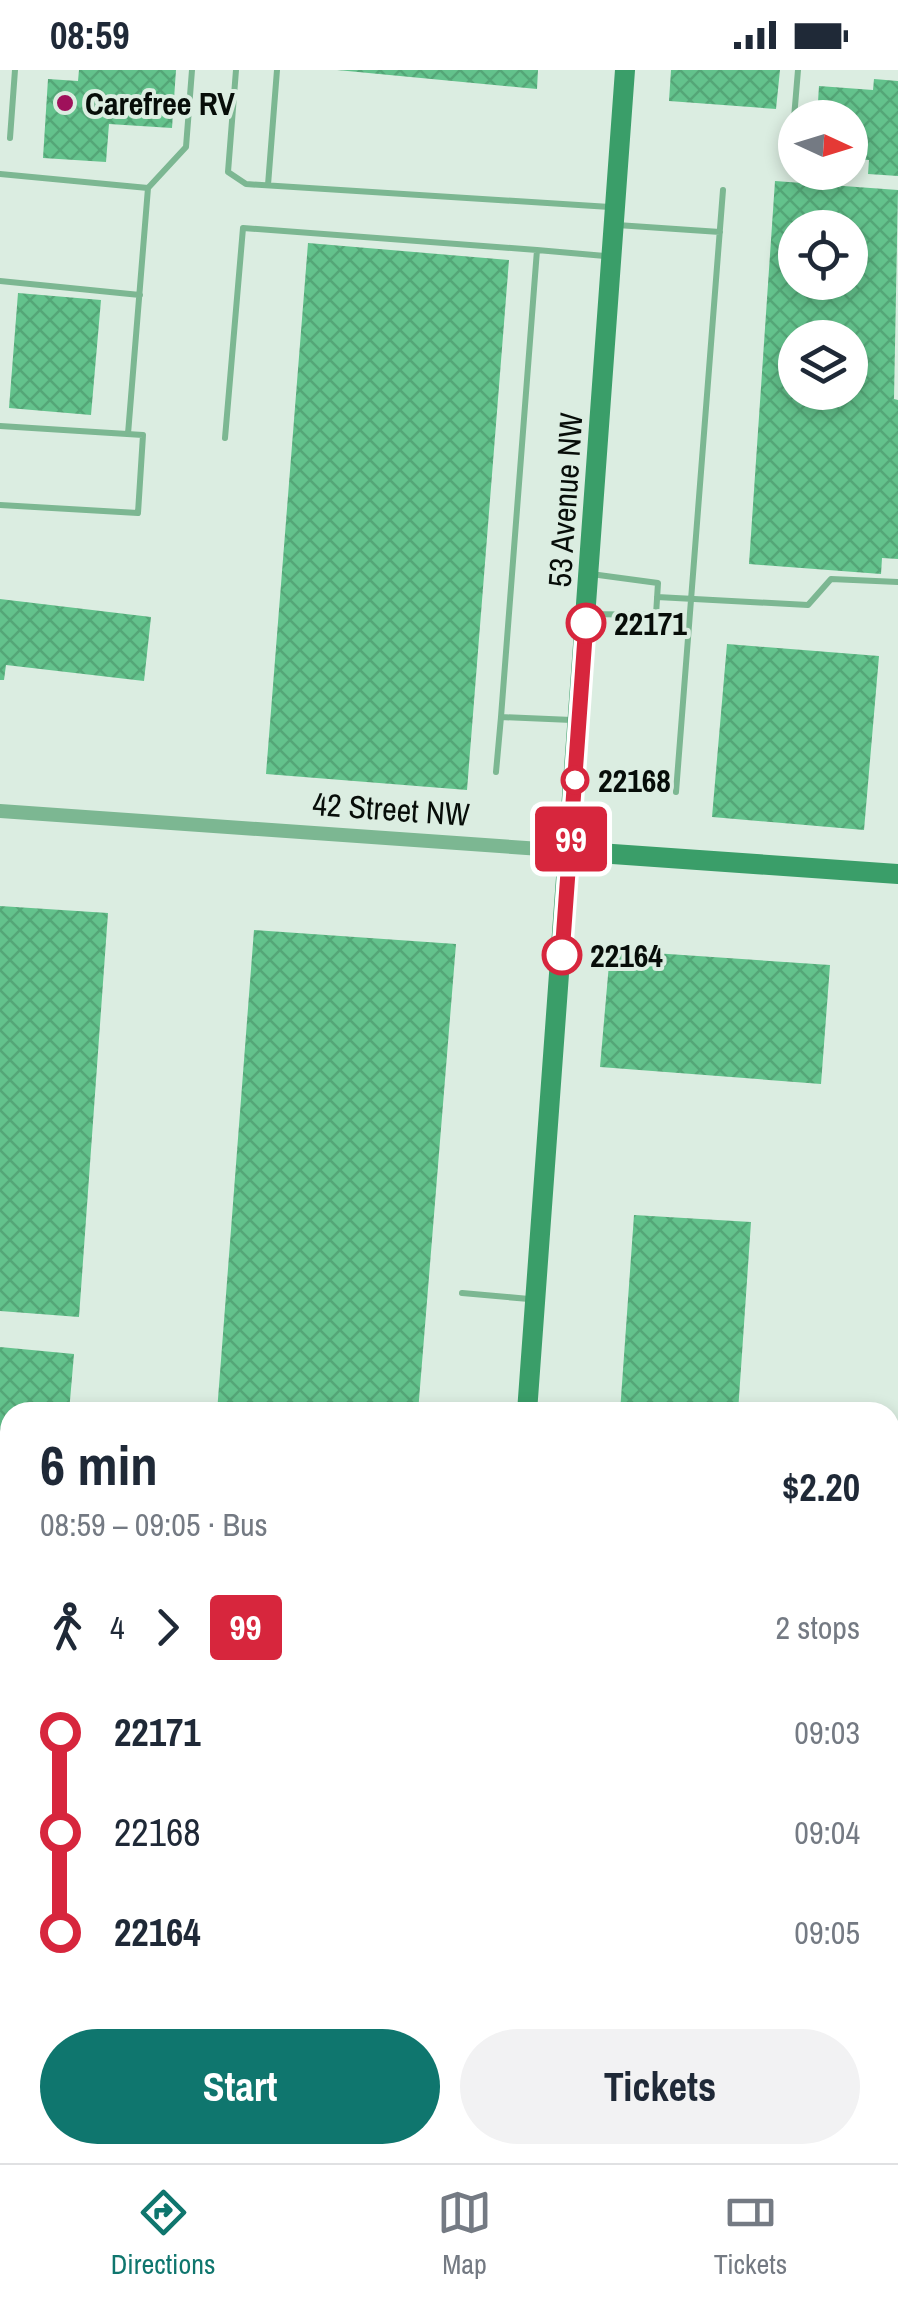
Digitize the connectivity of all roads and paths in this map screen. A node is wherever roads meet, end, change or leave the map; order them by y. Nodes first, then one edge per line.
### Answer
1 (15, 70) edge
2 (192, 70) edge
3 (236, 70) edge
4 (276, 70) edge
5 (625, 70) edge
6 (798, 70) edge
7 (796, 100) edge
8 (10, 138) dead end
9 (0, 174) edge
10 (268, 185) junction
11 (148, 188) junction
12 (723, 190) dead end
13 (615, 216) junction
14 (720, 232) junction
15 (537, 250) junction
16 (612, 257) junction
17 (0, 282) edge
18 (140, 295) junction
19 (0, 426) edge
20 (128, 434) junction
21 (225, 438) dead end
22 (0, 505) edge
23 (590, 574) junction
24 (898, 582) edge
25 (657, 597) junction
26 (694, 599) junction
27 (586, 614) junction
28 (501, 716) junction
29 (579, 721) junction
30 (496, 772) dead end
31 (676, 792) dead end
32 (0, 811) edge
33 (570, 852) junction
34 (898, 874) edge
35 (462, 1294) dead end
36 (536, 1299) junction
37 (528, 1402) edge

1 - 8 lane
2 - 11 lane
3 - 10 lane
4 - 10 lane
5 - 13 street, 53 Avenue NW
6 - 7 lane
9 - 11 lane
10 - 13 lane
11 - 18 lane
12 - 14 lane
13 - 14 lane
13 - 16 street, 53 Avenue NW
14 - 26 lane
15 - 16 lane
15 - 21 lane
15 - 28 lane
16 - 23 street, 53 Avenue NW
17 - 18 lane
18 - 20 lane
19 - 20 lane
20 - 22 lane
23 - 25 lane
23 - 27 street, 53 Avenue NW
24 - 26 lane
25 - 26 lane
25 - 27 lane
26 - 31 lane
27 - 29 street, 53 Avenue NW
28 - 29 lane
28 - 30 lane
29 - 33 street, 53 Avenue NW
32 - 33 street, 42 Street NW
33 - 34 street, 42 Street NW
33 - 36 street, 53 Avenue NW
35 - 36 lane
36 - 37 street, 53 Avenue NW

